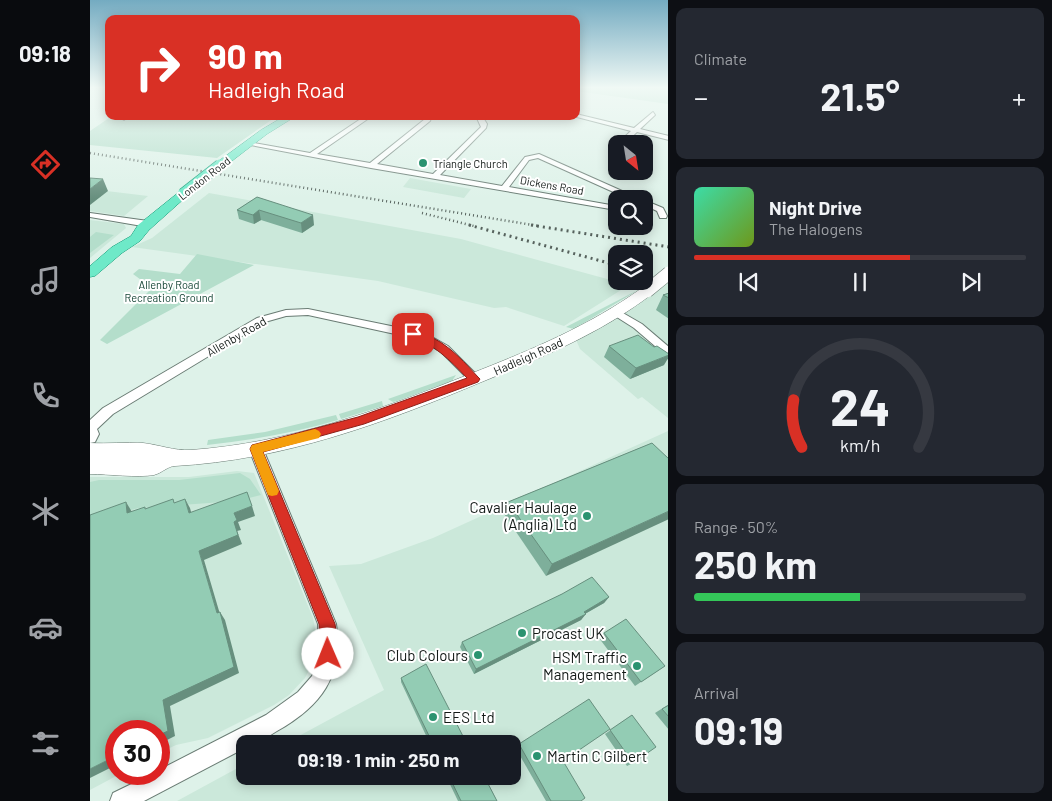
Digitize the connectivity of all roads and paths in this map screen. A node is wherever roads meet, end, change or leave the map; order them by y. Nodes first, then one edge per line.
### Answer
1 (279, 124) edge
2 (357, 124) edge
3 (423, 124) edge
4 (484, 124) edge
5 (608, 124) edge
6 (641, 124) edge
7 (634, 131) junction
8 (630, 135) edge
9 (668, 138) edge
10 (248, 144) junction
11 (311, 155) junction
12 (371, 166) junction
13 (436, 176) junction
14 (504, 188) junction
15 (616, 190) edge
16 (653, 206) edge
17 (608, 207) edge
18 (90, 215) edge
19 (653, 215) edge
20 (666, 217) edge
21 (146, 226) junction
22 (90, 273) edge
23 (668, 273) edge
24 (616, 312) junction
25 (668, 354) edge
26 (474, 379) junction
27 (90, 428) edge
28 (90, 438) edge
29 (256, 449) junction
30 (90, 451) edge
31 (170, 458) junction
32 (90, 466) edge
33 (121, 801) edge

1 - 10 main road, London Road
2 - 11 street
3 - 12 street
4 - 13 street
5 - 7 street
6 - 7 street
7 - 8 street
7 - 9 street
10 - 11 street, Dickens Road
10 - 21 main road, London Road, bridge
11 - 12 street, Dickens Road
12 - 13 street, Dickens Road
13 - 14 street, Dickens Road
14 - 15 street
14 - 17 street, Dickens Road
16 - 20 street
18 - 21 street
19 - 20 street
21 - 22 main road, London Road
23 - 24 street, Hadleigh Road, bridge
24 - 25 street
24 - 26 street, Hadleigh Road
26 - 27 street, Allenby Road
26 - 29 street, Hadleigh Road
27 - 28 street, Allenby Road
29 - 31 street, Hadleigh Road
29 - 33 street
30 - 31 street, Hadleigh Road
31 - 32 street, Hadleigh Road

